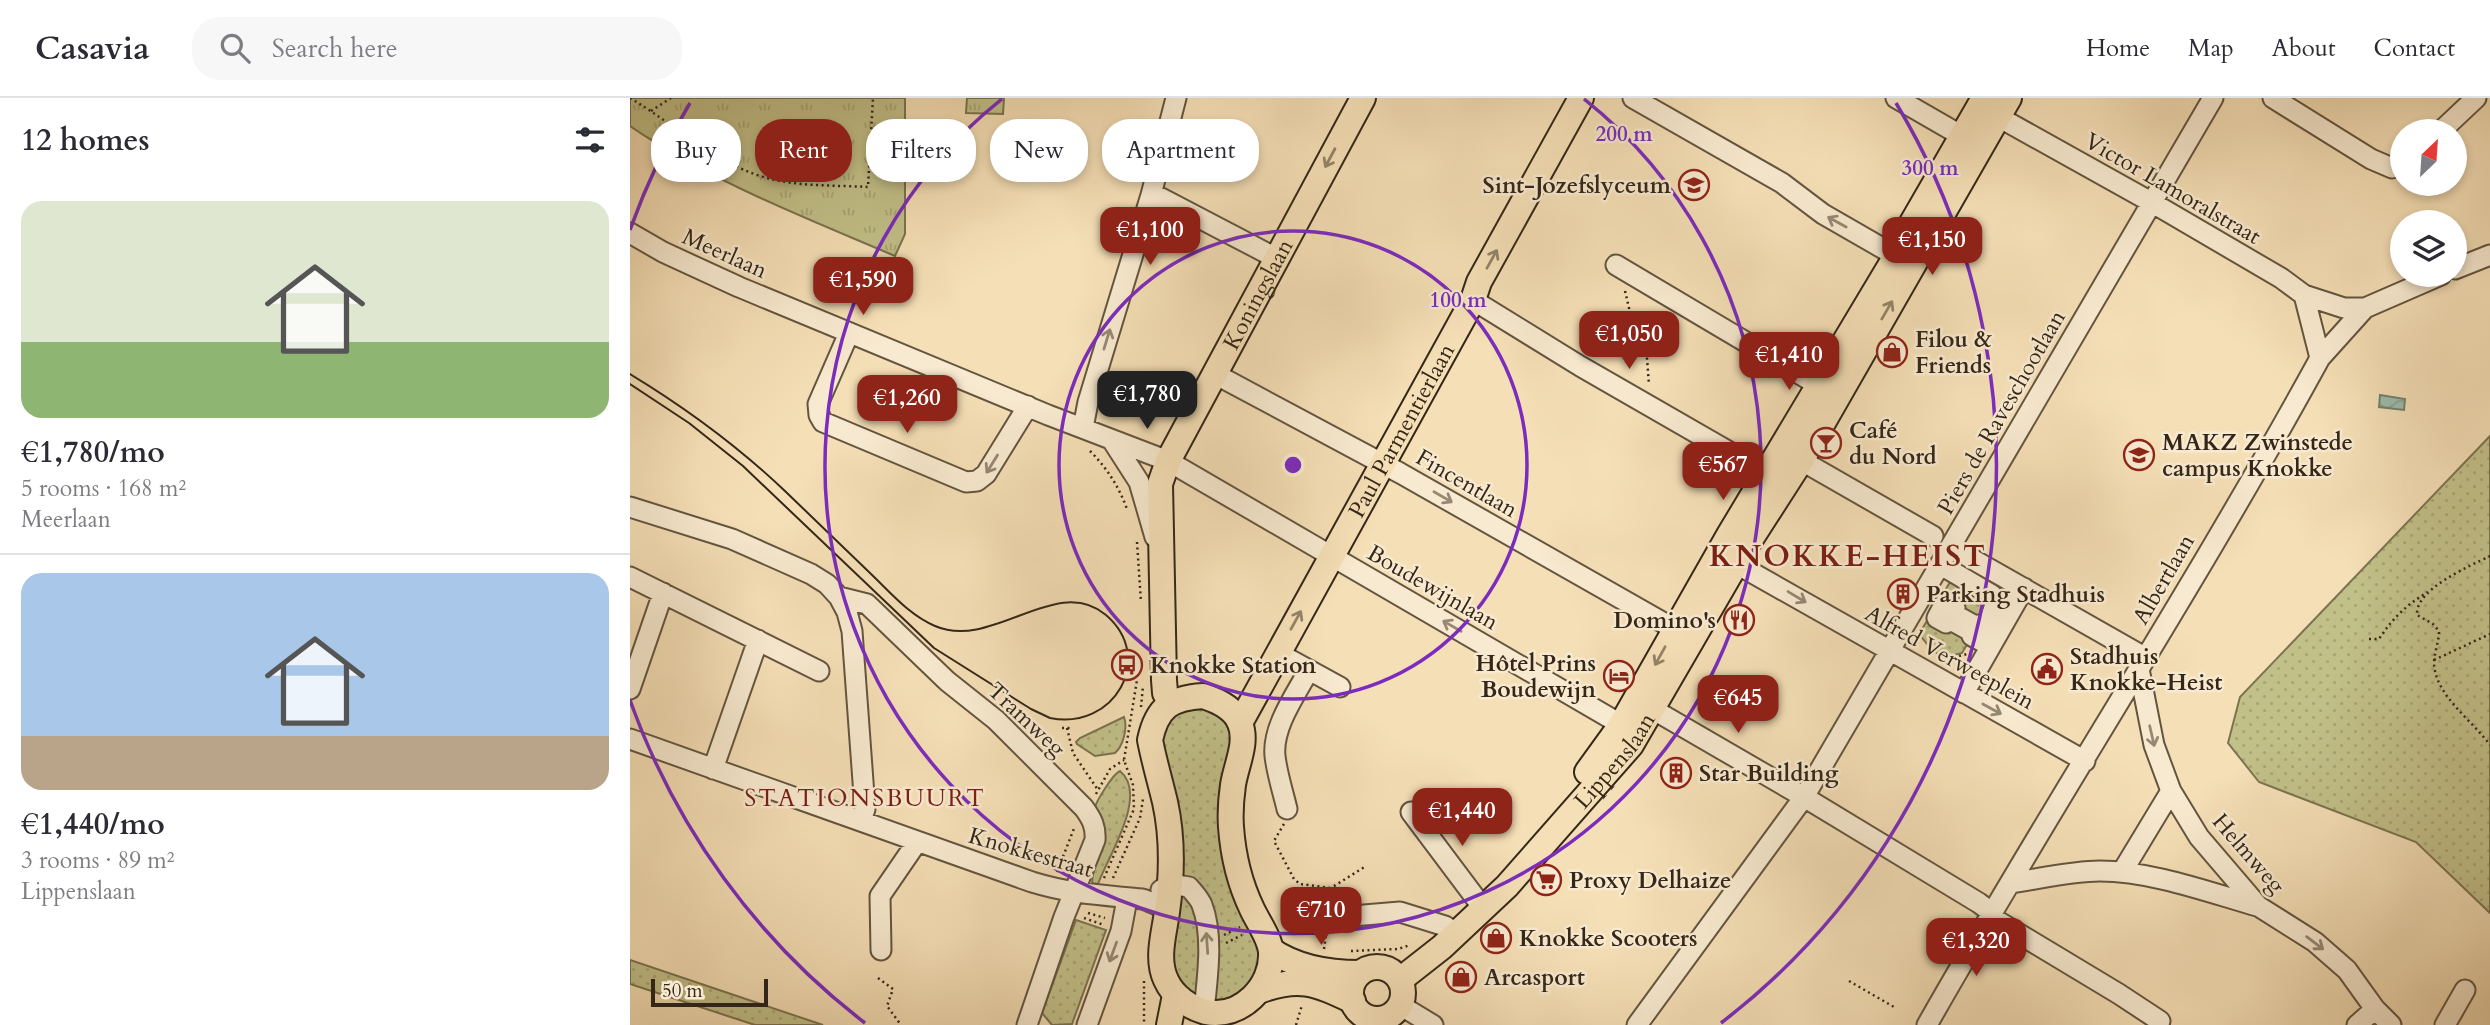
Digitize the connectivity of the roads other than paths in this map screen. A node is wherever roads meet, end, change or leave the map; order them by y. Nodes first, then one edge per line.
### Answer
1 (1176, 98) edge
2 (1363, 98) edge
3 (1581, 98) edge
4 (1633, 98) edge
5 (1896, 98) edge
6 (2213, 98) edge
7 (2273, 98) edge
8 (2476, 98) edge
9 (1993, 105) edge
10 (2454, 119) edge
11 (1962, 136) junction
12 (2390, 167) edge
13 (1151, 195) junction
14 (2151, 202) junction
15 (630, 233) edge
16 (2490, 255) edge
17 (1896, 256) junction
18 (1276, 258) junction
19 (2467, 264) edge
20 (1622, 268) road end
21 (2413, 287) edge
22 (2304, 295) junction
23 (1473, 300) junction
24 (2365, 308) junction
25 (849, 333) junction
26 (2320, 358) junction
27 (1215, 374) junction
28 (1820, 386) junction
29 (1028, 406) junction
30 (1083, 428) junction
31 (1112, 440) junction
32 (1791, 455) junction
33 (1168, 461) junction
34 (1384, 463) junction
35 (1766, 473) junction
36 (630, 507) edge
37 (1933, 536) dead end
38 (1951, 547) junction
39 (1331, 555) junction
40 (1160, 556) junction
41 (1728, 559) junction
42 (1941, 565) junction
43 (630, 577) edge
44 (2024, 588) junction
45 (663, 593) junction
46 (839, 597) junction
47 (1941, 611) dead end
48 (1684, 634) junction
49 (758, 640) junction
50 (1890, 652) junction
51 (1278, 653) junction
52 (2142, 663) junction
53 (1309, 670) junction
54 (820, 671) dead end
55 (1340, 687) dead end
56 (630, 689) edge
57 (1964, 693) junction
58 (1170, 703) junction
59 (1644, 704) junction
60 (1240, 723) junction
61 (1629, 730) junction
62 (630, 739) edge
63 (2085, 761) junction
64 (713, 769) junction
65 (2171, 790) junction
66 (1804, 797) junction
67 (1287, 810) road end
68 (1411, 812) dead end
69 (861, 821) junction
70 (917, 842) junction
71 (2122, 872) junction
72 (2010, 883) junction
73 (1170, 884) junction
74 (1074, 893) junction
75 (1136, 899) junction
76 (1479, 903) junction
77 (2258, 906) junction
78 (1168, 909) junction
79 (1991, 912) junction
80 (1328, 918) dead end
81 (1451, 930) junction
82 (881, 950) dead end
83 (1271, 950) junction
84 (1396, 966) junction
85 (1360, 973) junction
86 (2465, 990) dead end
87 (1259, 991) junction
88 (1175, 995) junction
89 (1353, 1001) junction
90 (1400, 1005) junction
91 (2375, 1009) junction
92 (1200, 1018) edge
93 (1379, 1022) edge
94 (1027, 1025) edge
95 (1087, 1025) edge
96 (1169, 1025) edge
97 (1433, 1025) edge
98 (1637, 1025) edge
99 (1927, 1025) edge
100 (2158, 1025) edge
101 (2357, 1025) edge
102 (2391, 1025) edge
103 (2445, 1025) edge

1 - 13 street
2 -> 18 main road, Koningslaan
23 -> 3 main road, Paul Parmentierlaan
17 -> 4 street
5 - 11 street
6 - 14 street, Piers de Raveschootlaan
7 - 12 street
8 - 10 street
9 - 11 main road, Lippenslaan
9 - 14 street, Victor Lamoralstraat
32 -> 9 main road, Lippenslaan
11 - 17 main road, Lippenslaan
13 - 18 street
30 -> 13 street
14 - 22 street, Victor Lamoralstraat
14 - 38 street, Piers de Raveschootlaan
15 - 25 street, Meerlaan
16 - 19 street
17 - 28 main road, Lippenslaan
18 - 27 main road, Koningslaan
20 - 28 street
21 - 24 street, Albertlaan
22 - 24 street, Victor Lamoralstraat
22 - 26 street
23 - 34 main road, Paul Parmentierlaan
23 - 35 street
24 - 26 street, Albertlaan
25 - 29 street, Meerlaan
29 -> 25 street
26 - 52 street, Albertlaan
27 - 33 main road, Koningslaan
27 - 34 street, Fincentlaan
28 - 32 main road, Lippenslaan
29 - 30 street, Meerlaan
30 - 31 street, Meerlaan
31 - 33 street, Meerlaan
31 - 40 street
32 - 35 main road, Lippenslaan
32 - 37 street
32 - 41 main road, Lippenslaan
33 - 39 street, Boudewijnlaan
33 - 40 main road, Koningslaan
34 - 39 main road, Paul Parmentierlaan
34 -> 48 street, Fincentlaan
35 - 41 main road, Lippenslaan
36 - 46 street
38 - 42 street, Piers de Raveschootlaan
38 - 44 street
51 -> 39 main road, Paul Parmentierlaan
61 -> 39 street, Boudewijnlaan
40 - 58 main road, Koningslaan
41 - 48 main road, Lippenslaan
41 -> 50 street, Alfred Verweeplein
42 - 47 street
42 - 50 street, Piers de Raveschootlaan
43 - 45 street
44 - 52 street
44 - 57 street
45 - 49 street
45 - 56 street
46 - 69 street
46 - 74 street, Tramweg
48 - 59 main road, Lippenslaan
49 - 54 street
49 - 64 street
50 - 57 street, Alfred Verweeplein
50 - 66 street, Piers de Raveschootlaan
51 - 53 street
51 - 60 main road, Paul Parmentierlaan
52 - 63 street, Albertlaan
52 -> 65 street, Helmweg
53 - 55 street
53 - 67 street
57 -> 63 street, Alfred Verweeplein
58 - 60 main road
58 - 73 main road
59 - 61 main road, Lippenslaan
59 - 66 street
60 - 83 main road
61 - 76 main road, Lippenslaan
62 - 64 street, Knokkestraat
63 - 72 street, Albertlaan
64 - 69 street, Knokkestraat
65 - 71 street
65 - 77 street, Helmweg
66 - 79 street
66 - 98 street, Piers de Raveschootlaan
68 - 76 street
69 - 70 street, Knokkestraat
70 - 74 street, Knokkestraat
70 - 82 street
71 - 72 street
71 - 77 street
72 - 79 street, Albertlaan
73 - 75 street
73 - 78 main road
92 -> 73 street
74 - 75 street, Knokkestraat
74 - 94 street, Tramweg
75 - 78 street, Knokkestraat
75 -> 95 street
76 - 81 main road, Lippenslaan
77 -> 91 street, Helmweg
78 - 88 main road
79 - 99 street, Albertlaan
79 - 100 street
80 - 81 street
81 - 84 main road, Lippenslaan
83 - 85 main road
83 - 87 main road
84 - 85 main road
84 - 90 main road
85 - 89 main road
86 - 103 street
87 - 89 main road
87 - 92 main road
88 - 92 main road
88 - 96 main road
89 - 93 main road
90 - 93 main road
90 - 97 street
91 - 101 street
91 - 102 street, Helmweg

